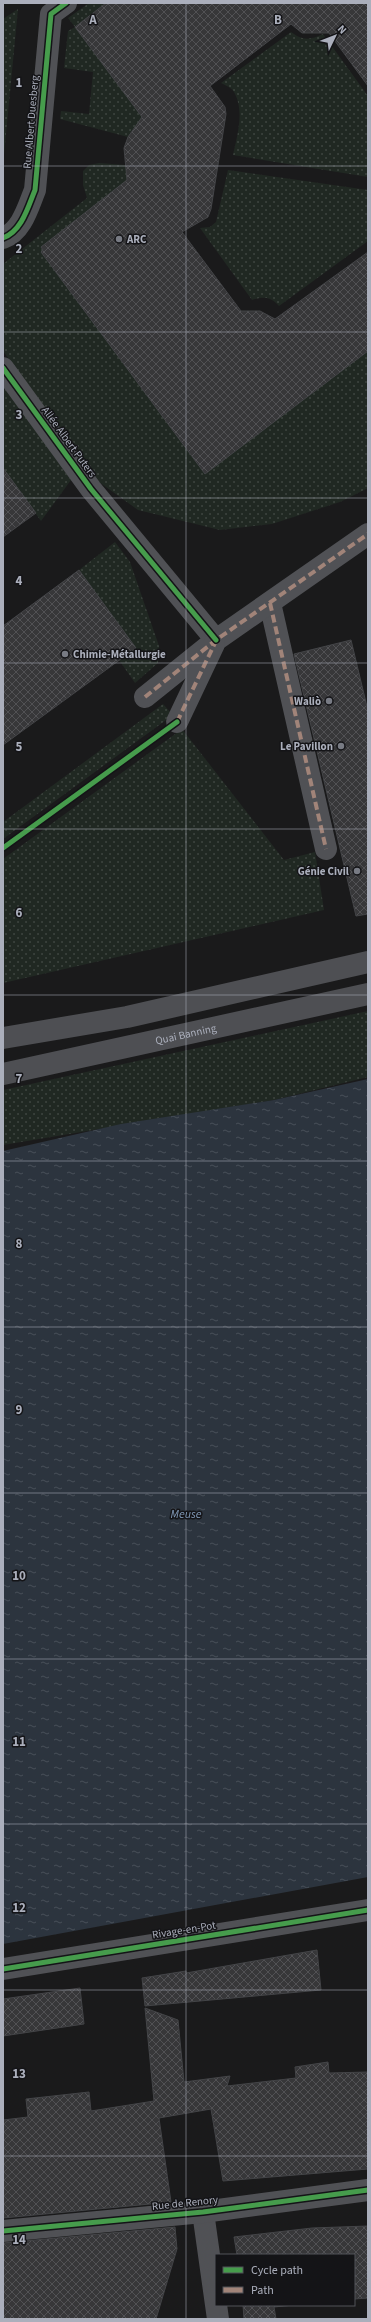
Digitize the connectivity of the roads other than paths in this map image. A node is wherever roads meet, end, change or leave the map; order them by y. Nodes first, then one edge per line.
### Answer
1 (66, 3) edge
2 (3, 238) edge
3 (3, 368) edge
4 (368, 534) edge
5 (270, 603) junction
6 (216, 640) junction
7 (145, 697) dead end
8 (177, 722) dead end
9 (326, 849) dead end
10 (368, 962) edge
11 (368, 994) edge
12 (3, 1038) edge
13 (3, 1074) edge
14 (368, 1910) edge
15 (3, 1969) edge
16 (368, 2190) edge
17 (203, 2212) junction
18 (3, 2231) edge
19 (215, 2298) edge
20 (216, 2306) edge
21 (218, 2319) edge

1 - 2 street, Rue Albert Duesberg
3 - 6 street, Allée Albert Puters
4 - 5 street
5 - 6 street
5 - 9 street
6 - 7 street
6 - 8 street
10 - 12 main road
11 - 13 main road, Quai Banning
14 - 15 street, Rivage-en-Pot
16 - 17 street, Rue de Renory
17 - 18 street, Rue de Renory
17 - 19 street
20 - 21 street

